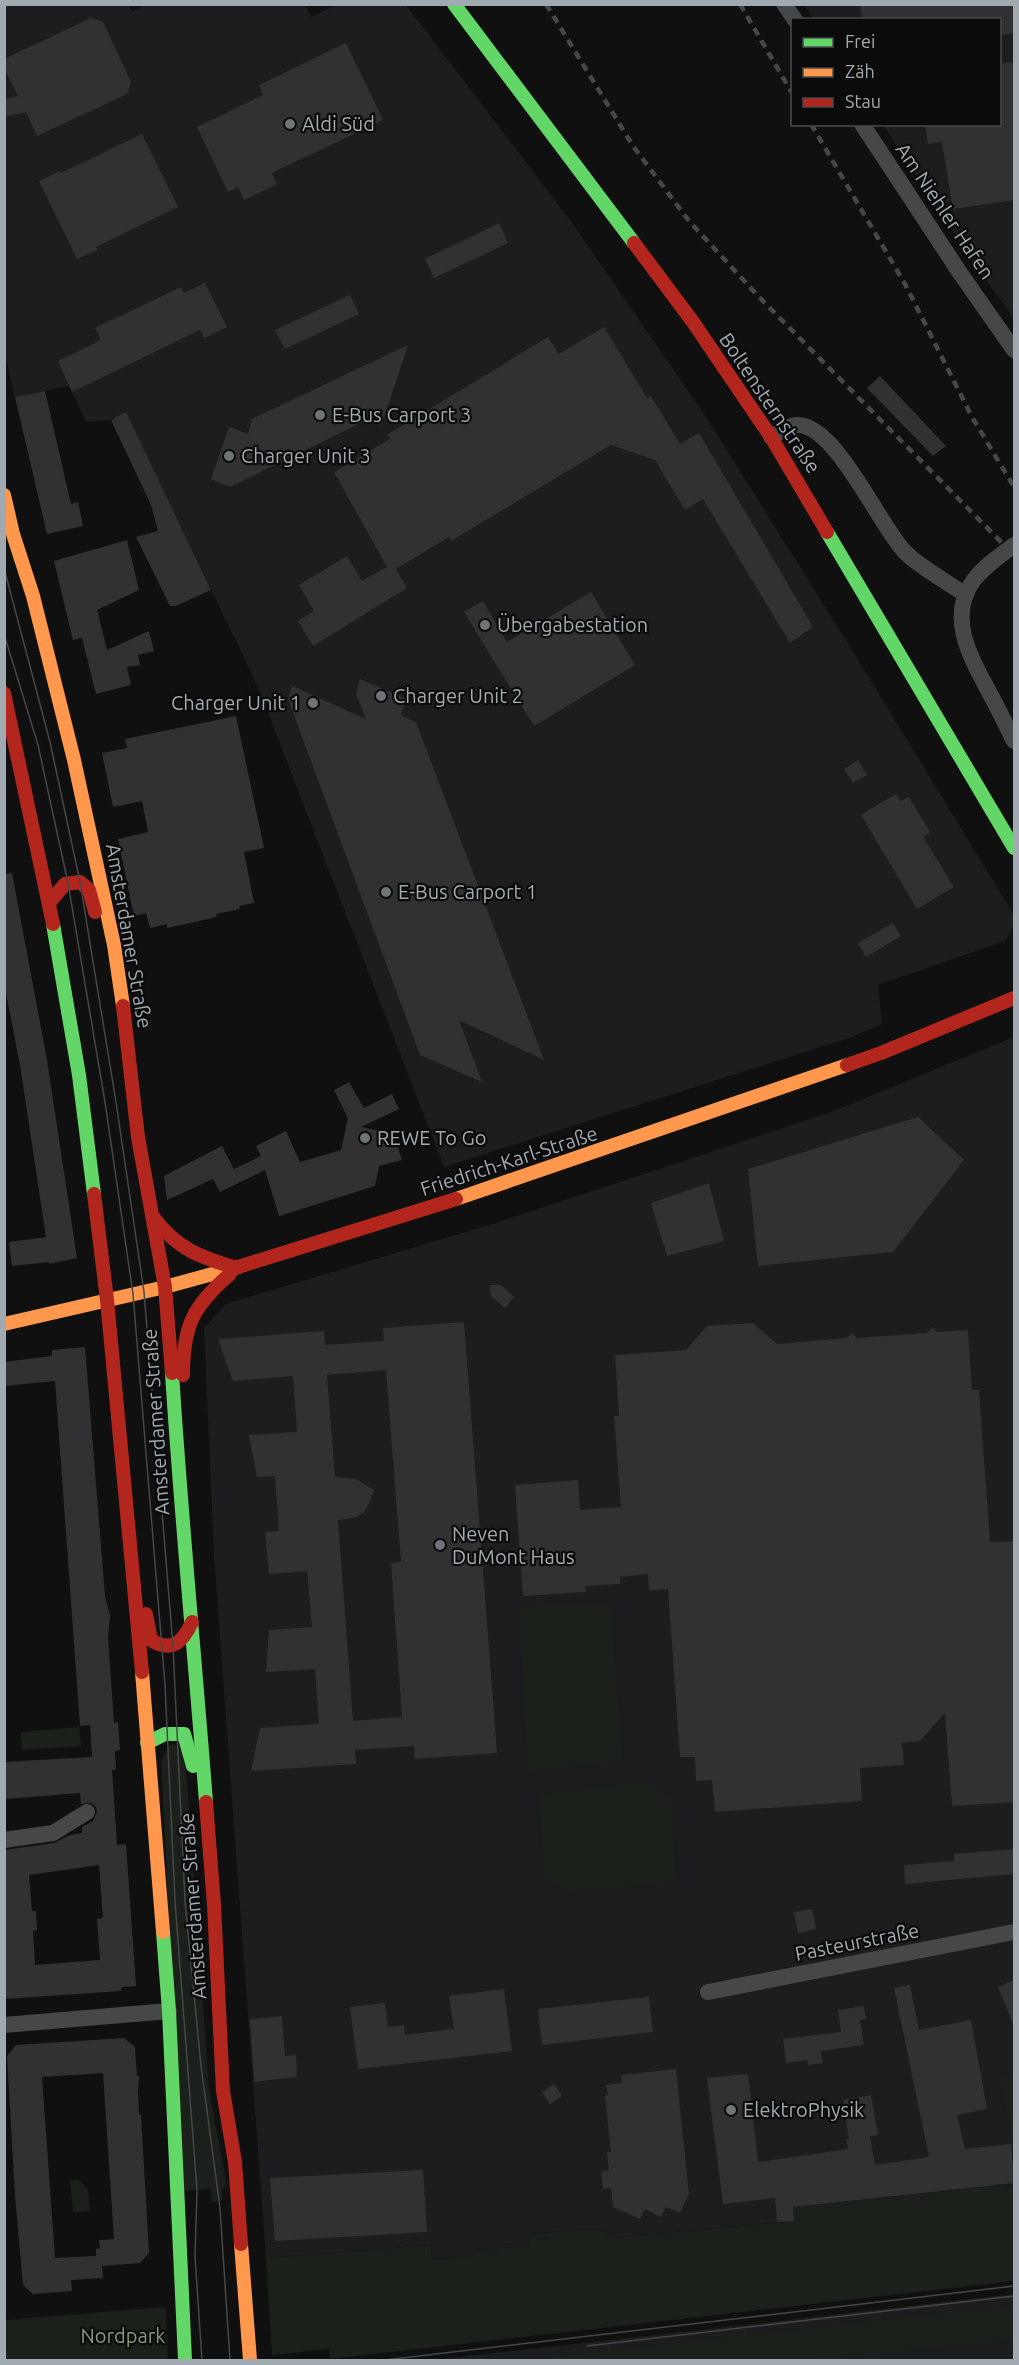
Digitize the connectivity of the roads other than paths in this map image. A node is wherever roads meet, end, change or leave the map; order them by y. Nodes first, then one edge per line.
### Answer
1 (454, 4) edge
2 (784, 4) edge
3 (794, 18) edge
4 (863, 126) edge
5 (1014, 350) edge
6 (771, 437) junction
7 (4, 495) edge
8 (1014, 545) edge
9 (966, 595) junction
10 (4, 693) edge
11 (1014, 741) edge
12 (1014, 848) edge
13 (49, 903) junction
14 (114, 945) junction
15 (1014, 999) edge
16 (154, 1218) junction
17 (236, 1268) junction
18 (165, 1287) junction
19 (107, 1300) junction
20 (4, 1324) edge
21 (176, 1429) junction
22 (135, 1596) junction
23 (192, 1622) junction
24 (147, 1743) junction
25 (204, 1777) junction
26 (87, 1812) dead end
27 (4, 1840) edge
28 (1014, 1932) edge
29 (708, 1992) dead end
30 (169, 2011) junction
31 (4, 2025) edge
32 (185, 2361) edge
33 (250, 2361) edge

1 - 6 main road, Boltensternstraße
2 - 3 street
4 - 5 street, Am Niehler Hafen
6 - 9 street
6 - 12 main road, Boltensternstraße
7 - 14 main road, Amsterdamer Straße
8 - 9 street
9 - 11 street
10 - 13 main road, Amsterdamer Straße
13 - 14 main road
13 - 19 main road, Amsterdamer Straße
14 - 16 main road, Amsterdamer Straße
15 - 17 main road, Friedrich-Karl-Straße
16 - 17 main road
16 - 18 main road, Amsterdamer Straße
17 - 18 main road, Friedrich-Karl-Straße
17 - 21 main road
18 - 19 main road, Friedrich-Karl-Straße
18 - 21 main road, Amsterdamer Straße
19 - 20 main road, Friedrich-Karl-Straße
19 - 22 main road, Amsterdamer Straße
21 - 23 main road, Amsterdamer Straße
22 - 23 main road
22 - 24 main road, Amsterdamer Straße
23 - 25 main road, Amsterdamer Straße
24 - 25 main road
24 - 30 main road, Amsterdamer Straße
25 - 33 main road, Amsterdamer Straße
26 - 27 street
28 - 29 street, Pasteurstraße
30 - 31 street
30 - 32 main road, Amsterdamer Straße

